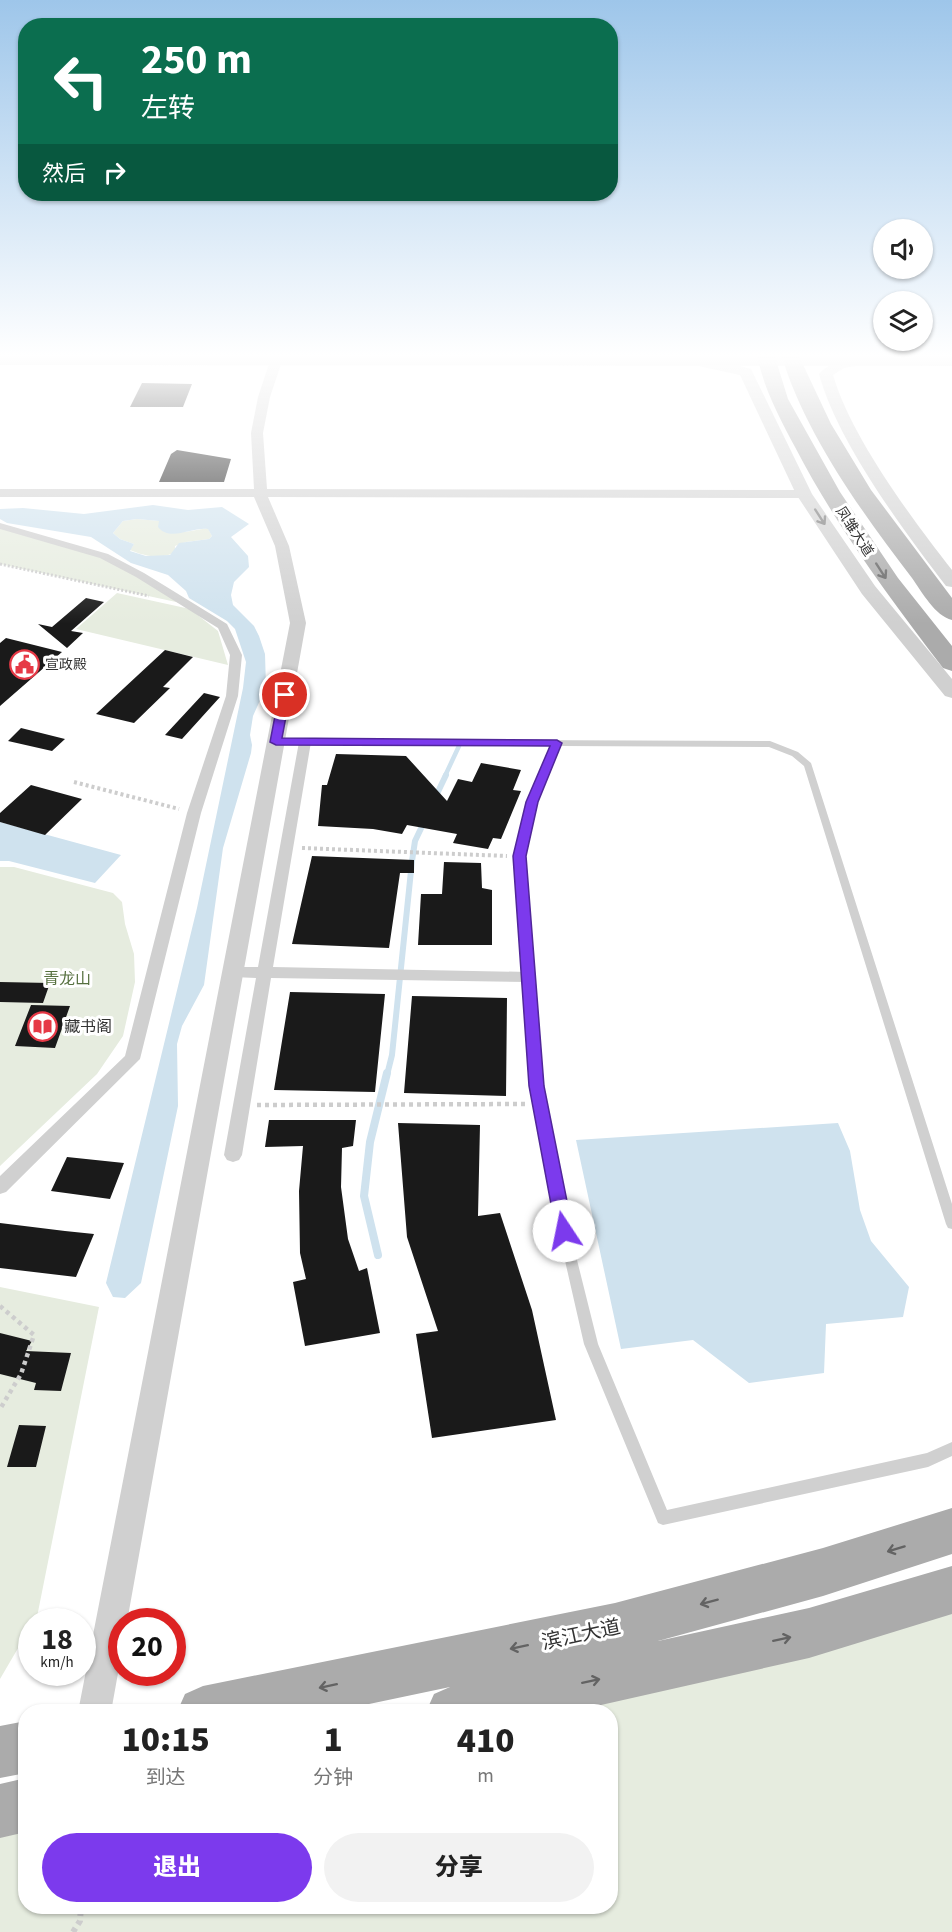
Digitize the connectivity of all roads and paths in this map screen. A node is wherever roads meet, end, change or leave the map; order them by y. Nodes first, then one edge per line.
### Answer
1 (258, 444) edge
2 (781, 444) edge
3 (803, 444) edge
4 (834, 444) edge
5 (857, 444) edge
6 (261, 492) junction
7 (0, 493) edge
8 (804, 494) junction
9 (867, 501) junction
10 (0, 526) edge
11 (924, 546) junction
12 (0, 564) edge
13 (952, 582) edge
14 (190, 605) junction
15 (952, 613) edge
16 (952, 663) edge
17 (952, 692) edge
18 (276, 742) junction
19 (305, 742) junction
20 (557, 743) junction
21 (74, 782) dead end
22 (194, 813) junction
23 (286, 847) junction
24 (520, 856) junction
25 (233, 972) junction
26 (264, 974) junction
27 (528, 977) junction
28 (540, 1104) junction
29 (242, 1105) junction
30 (233, 1155) dead end
31 (0, 1187) edge
32 (952, 1224) edge
33 (0, 1306) edge
34 (0, 1409) edge
35 (952, 1449) edge
36 (952, 1531) edge
37 (952, 1590) edge
38 (96, 1704) edge
39 (242, 1704) edge
40 (488, 1704) edge
41 (18, 1749) edge
42 (0, 1752) edge
43 (18, 1808) edge
44 (0, 1811) edge
45 (80, 1914) edge
46 (73, 1932) edge

1 - 6 street
2 - 8 street
3 -> 16 main road, 凤雏大道
4 - 9 main road, 凤雏大道
5 - 11 street
6 - 7 street
6 - 8 street
6 - 18 street
8 -> 17 street
9 - 11 street
9 - 15 main road, 凤雏大道
10 - 14 street
11 - 13 street
12 - 14 path
14 - 22 street
18 - 19 lane
18 - 25 street
19 - 20 lane
19 - 23 street
20 - 24 lane
20 - 32 lane
21 - 22 path
22 - 31 street
23 - 24 path
23 - 26 street
24 - 27 lane
25 - 26 street
25 - 38 street
26 - 27 street
26 - 29 street
27 - 28 lane
28 - 29 path
28 - 35 lane
29 - 30 street
33 - 34 path
36 -> 39 main road, 滨江大道
40 -> 37 main road
41 - 42 main road
43 - 44 main road
45 - 46 path

